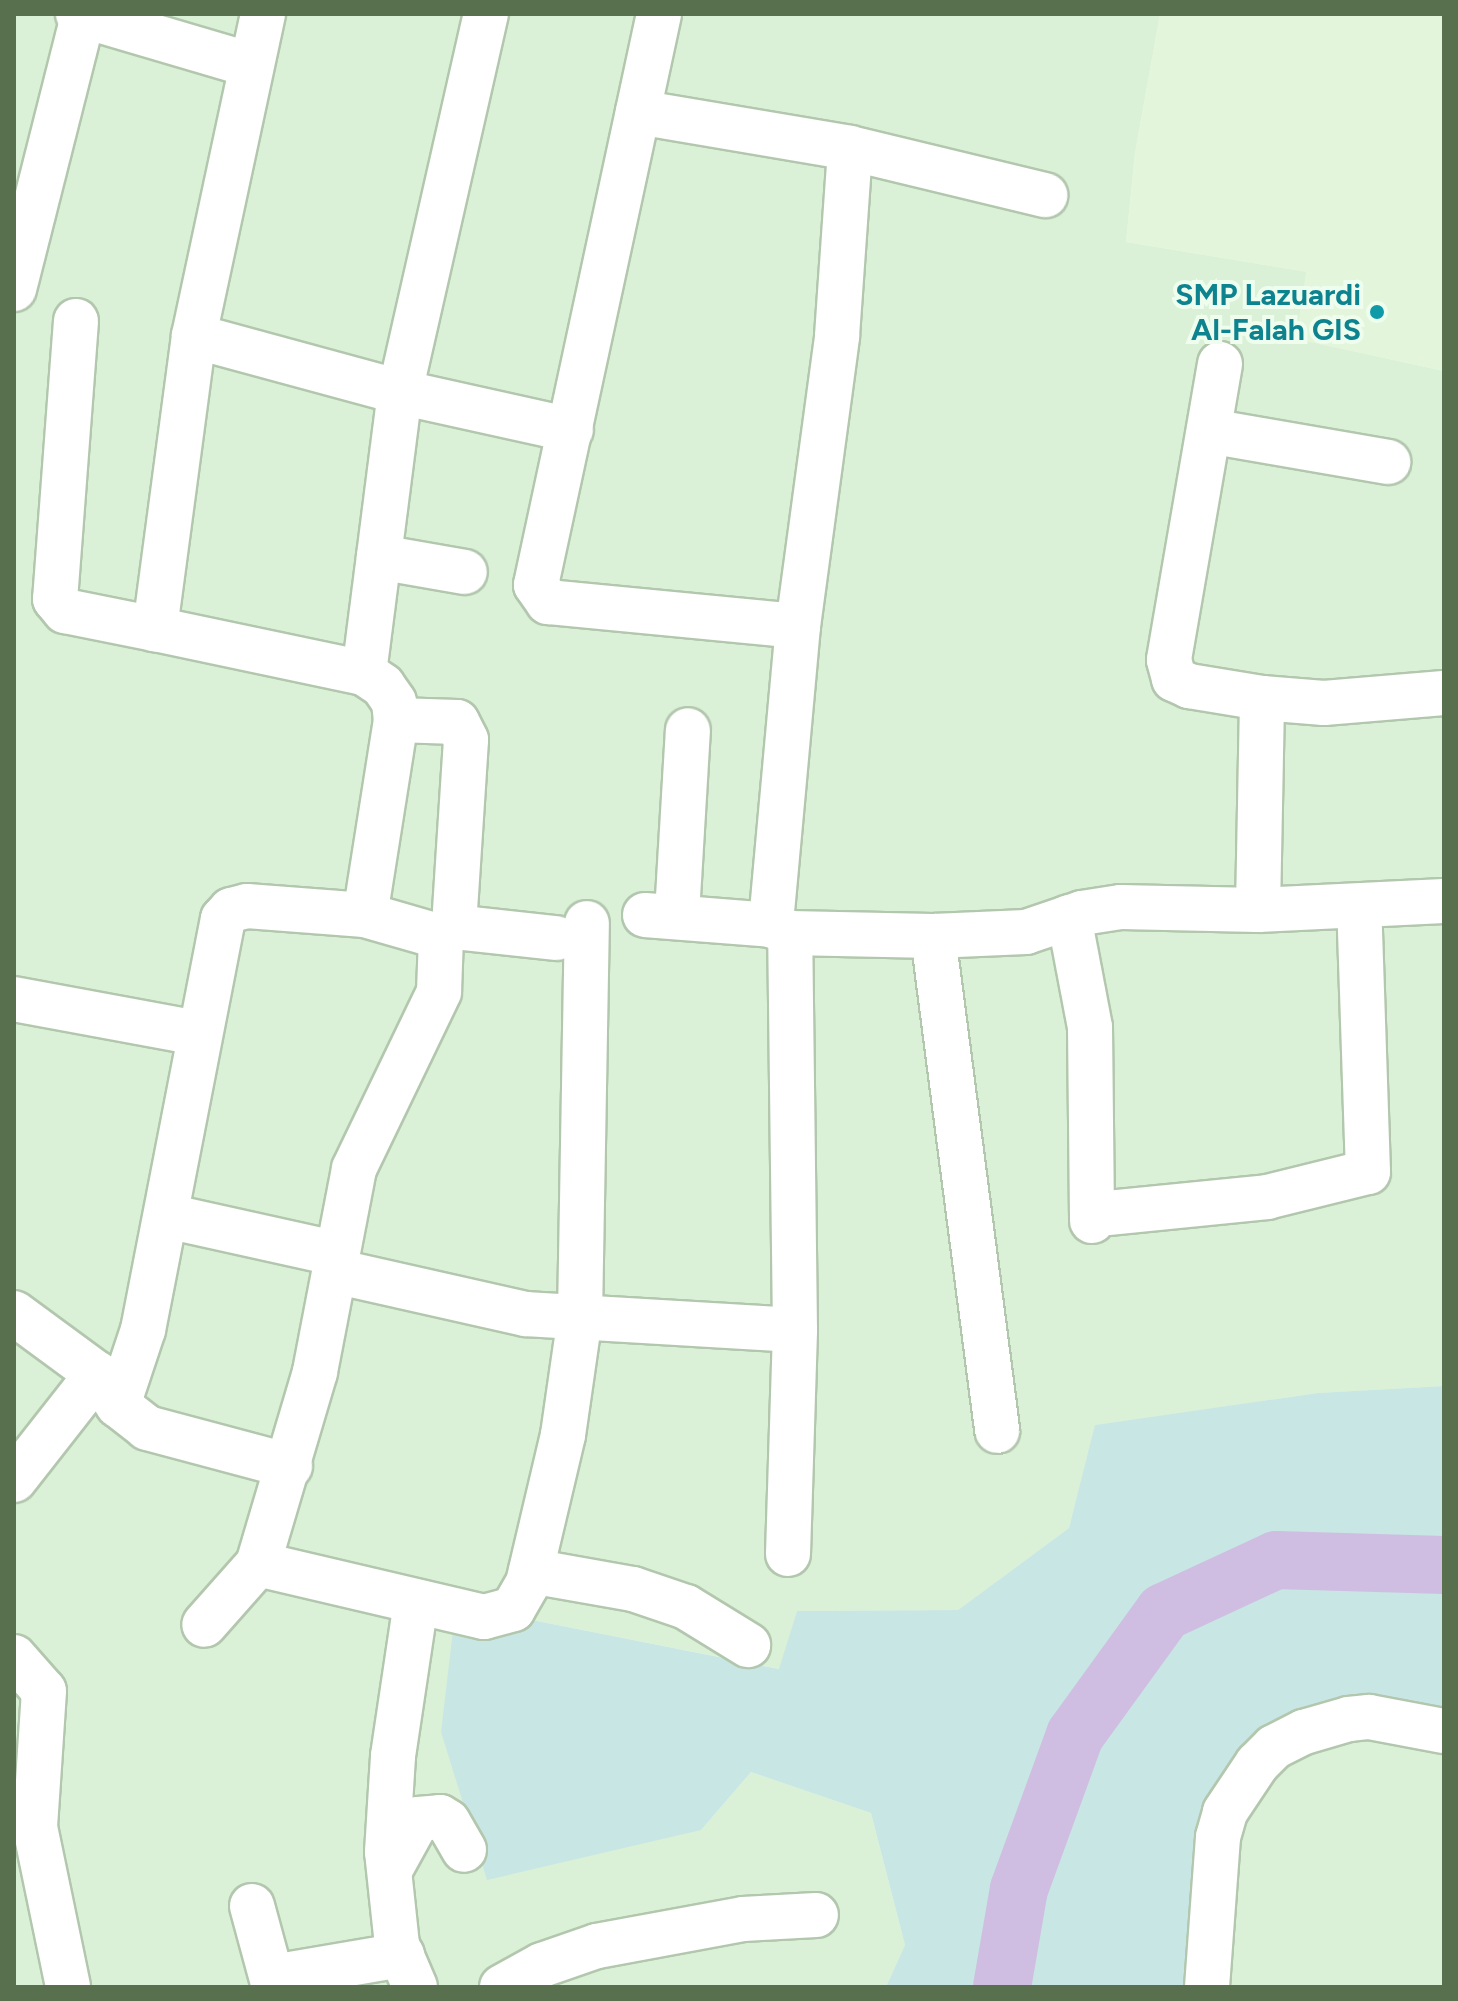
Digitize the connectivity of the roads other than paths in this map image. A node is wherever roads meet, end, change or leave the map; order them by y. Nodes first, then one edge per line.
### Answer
1 (263, 14) edge
2 (486, 14) edge
3 (659, 14) edge
4 (81, 15) edge
5 (251, 65) junction
6 (638, 112) junction
7 (850, 148) junction
8 (1045, 195) dead end
9 (14, 289) edge
10 (76, 321) dead end
11 (194, 336) junction
12 (1220, 364) dead end
13 (400, 392) junction
14 (571, 430) junction
15 (1209, 431) junction
16 (1388, 462) dead end
17 (379, 557) junction
18 (465, 572) dead end
19 (798, 626) junction
20 (155, 629) junction
21 (364, 673) junction
22 (1444, 693) edge
23 (1262, 698) junction
24 (396, 720) junction
25 (688, 730) dead end
26 (1444, 901) edge
27 (1359, 906) junction
28 (1258, 910) junction
29 (365, 915) junction
30 (1069, 917) junction
31 (781, 929) junction
32 (933, 936) junction
33 (14, 999) edge
34 (197, 1033) junction
35 (167, 1216) junction
36 (334, 1262) junction
37 (14, 1313) edge
38 (580, 1317) junction
39 (795, 1330) junction
40 (107, 1390) junction
41 (997, 1431) dead end
42 (290, 1466) junction
43 (14, 1480) edge
44 (788, 1554) dead end
45 (258, 1564) junction
46 (531, 1571) junction
47 (416, 1603) junction
48 (204, 1625) dead end
49 (748, 1645) dead end
50 (14, 1657) edge
51 (1439, 1736) edge
52 (25, 1824) edge
53 (464, 1850) dead end
54 (388, 1876) junction
55 (252, 1906) dead end
56 (816, 1915) dead end
57 (408, 1971) edge
58 (273, 1982) edge
59 (68, 1987) edge
60 (502, 1987) edge
61 (1207, 1987) edge

1 - 5 street
2 - 13 street
3 - 6 street
4 - 5 street
4 - 9 street
5 - 11 street
6 - 7 street
6 - 14 street
7 - 8 street
7 - 19 street
10 - 20 street
11 - 13 street
11 - 20 street
12 - 15 street
13 - 14 street
13 - 17 street
14 - 19 street
15 - 16 street
15 - 23 street
17 - 18 street
17 - 21 street
19 - 31 street
20 - 21 street
21 - 24 street
22 - 23 street
23 - 28 street
24 - 29 street
24 - 38 street
25 - 31 street
26 - 27 street
27 - 28 street
27 - 30 street
28 - 30 street
29 - 34 street
29 - 36 street
30 - 32 street
31 - 32 street
31 - 39 street
32 - 41 street
33 - 34 street
34 - 35 street
35 - 36 street
35 - 40 street
36 - 38 street
36 - 42 street
37 - 40 street
38 - 39 street
38 - 46 street
39 - 44 street
40 - 42 street
40 - 43 street
42 - 45 street
45 - 47 street
45 - 48 street
46 - 47 street
46 - 49 street
47 - 54 street
50 - 52 street
51 - 61 street
52 - 59 street
53 - 54 street
54 - 57 street
55 - 58 street
56 - 60 street
57 - 58 street

